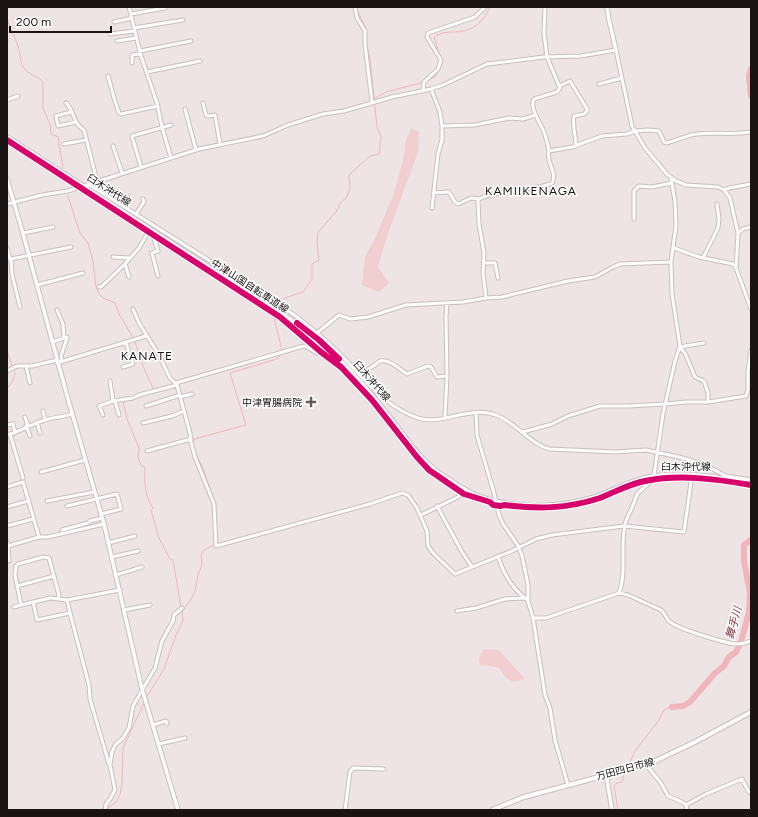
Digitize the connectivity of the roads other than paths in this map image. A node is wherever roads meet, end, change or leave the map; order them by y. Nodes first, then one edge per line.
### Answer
1 (129, 7) edge
2 (355, 7) edge
3 (485, 7) edge
4 (545, 7) edge
5 (607, 7) edge
6 (165, 8) edge
7 (131, 16) junction
8 (183, 20) dead end
9 (114, 22) dead end
10 (134, 30) junction
11 (110, 34) dead end
12 (136, 38) junction
13 (117, 41) dead end
14 (191, 41) dead end
15 (616, 50) junction
16 (140, 53) junction
17 (547, 57) junction
18 (200, 61) dead end
19 (132, 63) dead end
20 (147, 72) junction
21 (108, 76) dead end
22 (622, 78) junction
23 (599, 84) dead end
24 (559, 86) junction
25 (431, 89) junction
26 (423, 90) junction
27 (18, 96) dead end
28 (7, 100) edge
29 (372, 102) junction
30 (66, 103) dead end
31 (204, 103) dead end
32 (158, 106) junction
33 (185, 109) dead end
34 (72, 112) junction
35 (535, 114) junction
36 (76, 122) junction
37 (172, 125) dead end
38 (442, 126) junction
39 (162, 127) junction
40 (634, 131) junction
41 (751, 132) edge
42 (7, 137) edge
43 (86, 140) junction
44 (64, 144) dead end
45 (220, 144) junction
46 (113, 146) dead end
47 (576, 146) junction
48 (196, 150) junction
49 (549, 151) junction
50 (171, 158) junction
51 (141, 167) junction
52 (122, 173) junction
53 (671, 178) junction
54 (7, 179) edge
55 (97, 181) junction
56 (672, 183) junction
57 (751, 184) edge
58 (85, 185) junction
59 (724, 190) junction
60 (433, 193) junction
61 (143, 199) dead end
62 (479, 199) junction
63 (14, 202) junction
64 (7, 204) edge
65 (717, 204) dead end
66 (432, 208) dead end
67 (136, 214) junction
68 (634, 219) dead end
69 (751, 227) edge
70 (53, 228) dead end
71 (150, 229) junction
72 (155, 232) junction
73 (23, 233) junction
74 (738, 233) junction
75 (71, 247) dead end
76 (7, 248) edge
77 (674, 248) junction
78 (29, 255) junction
79 (113, 257) dead end
80 (130, 258) junction
81 (703, 258) junction
82 (11, 259) junction
83 (672, 262) junction
84 (484, 263) junction
85 (125, 264) junction
86 (736, 268) junction
87 (83, 273) dead end
88 (158, 276) dead end
89 (129, 277) dead end
90 (498, 278) dead end
91 (37, 285) junction
92 (99, 287) dead end
93 (486, 298) junction
94 (447, 303) junction
95 (20, 307) dead end
96 (133, 309) dead end
97 (751, 309) edge
98 (57, 310) dead end
99 (317, 332) junction
100 (146, 336) junction
101 (64, 338) junction
102 (52, 342) junction
103 (126, 343) junction
104 (704, 344) dead end
105 (680, 348) junction
106 (751, 350) edge
107 (320, 352) dead end
108 (131, 356) junction
109 (124, 359) dead end
110 (62, 361) junction
111 (57, 362) junction
112 (26, 366) junction
113 (123, 367) dead end
114 (7, 371) edge
115 (361, 375) junction
116 (447, 376) junction
117 (110, 381) dead end
118 (30, 383) dead end
119 (176, 384) junction
120 (192, 394) dead end
121 (180, 396) junction
122 (114, 401) junction
123 (708, 402) junction
124 (666, 404) junction
125 (146, 406) dead end
126 (43, 411) dead end
127 (184, 411) junction
128 (476, 413) junction
129 (72, 414) junction
130 (102, 415) dead end
131 (119, 415) dead end
132 (25, 417) dead end
133 (445, 417) junction
134 (45, 420) junction
135 (37, 422) junction
136 (143, 423) dead end
137 (7, 425) edge
138 (27, 426) junction
139 (523, 432) junction
140 (15, 433) junction
141 (40, 433) dead end
142 (9, 435) edge
143 (30, 436) dead end
144 (191, 439) junction
145 (146, 450) dead end
146 (657, 452) junction
147 (85, 460) junction
148 (41, 472) dead end
149 (692, 475) junction
150 (653, 477) junction
151 (23, 478) dead end
152 (751, 482) edge
153 (7, 487) edge
154 (94, 492) junction
155 (464, 494) dead end
156 (96, 499) junction
157 (28, 501) junction
158 (47, 501) dead end
159 (496, 501) junction
160 (67, 506) dead end
161 (437, 506) junction
162 (7, 507) edge
163 (421, 515) junction
164 (101, 516) junction
165 (33, 519) junction
166 (104, 524) junction
167 (7, 526) edge
168 (624, 526) junction
169 (62, 530) dead end
170 (135, 536) dead end
171 (39, 537) junction
172 (108, 543) junction
173 (8, 544) edge
174 (519, 547) junction
175 (138, 551) dead end
176 (498, 556) junction
177 (112, 557) junction
178 (9, 561) dead end
179 (142, 567) dead end
180 (472, 567) junction
181 (116, 575) junction
182 (54, 576) junction
183 (17, 586) junction
184 (120, 590) junction
185 (620, 593) junction
186 (58, 599) junction
187 (526, 599) junction
188 (67, 600) junction
189 (33, 602) junction
190 (22, 605) junction
191 (150, 605) dead end
192 (14, 607) dead end
193 (182, 608) dead end
194 (124, 610) junction
195 (457, 611) dead end
196 (70, 613) junction
197 (533, 618) junction
198 (751, 641) edge
199 (142, 688) junction
200 (751, 712) edge
201 (167, 724) dead end
202 (153, 725) junction
203 (185, 738) dead end
204 (159, 744) junction
205 (110, 765) junction
206 (646, 765) junction
207 (384, 769) dead end
208 (606, 774) junction
209 (568, 785) junction
210 (751, 794) edge
211 (686, 805) junction
212 (494, 809) edge
213 (105, 810) edge
214 (178, 810) edge
215 (345, 810) edge
216 (612, 810) edge
217 (687, 810) edge

1 - 7 street
2 - 29 street
3 - 26 street
4 - 17 street
5 - 15 street
6 - 7 street
7 - 9 street
7 - 10 street
8 - 10 street
10 - 11 street
10 - 12 street
12 - 13 street
12 - 16 street
14 - 16 street
15 - 17 street
15 - 22 street
16 - 19 street
16 - 20 street
17 - 24 street
17 - 25 street
18 - 20 street
20 - 32 street
21 - 32 street
22 - 23 street
22 - 40 street
24 - 35 street
24 - 47 street
25 - 26 street
25 - 38 street
26 - 29 street
27 - 28 street
29 - 45 street
30 - 34 street
31 - 45 street
32 - 39 street
33 - 48 street
34 - 36 street
34 - 36 street
35 - 38 street
35 - 49 street
36 - 43 street
37 - 39 street
38 - 60 street
39 - 50 street
39 - 51 street
40 - 41 street
40 - 47 street
40 - 53 street
42 - 58 main road, 臼木沖代線
43 - 44 street
43 - 55 street
45 - 48 street
46 - 52 street
47 - 49 street
48 - 50 street
49 - 62 street
50 - 51 street
51 - 52 street
52 - 55 street
53 - 56 street
53 - 59 street
54 - 63 street
55 - 58 street
56 - 68 street
56 - 77 street
57 - 59 street
58 - 63 street
58 - 67 street
58 - 71 main road, 臼木沖代線
59 - 74 street
60 - 62 street
60 - 66 street
61 - 67 street
62 - 84 street
63 - 64 street
63 - 73 street
65 - 81 street
67 - 99 street
69 - 74 street
70 - 73 street
71 - 72 main road, 臼木沖代線
71 - 80 street
72 - 88 street
72 - 159 main road, 臼木沖代線
73 - 78 street
74 - 86 street
75 - 78 street
76 - 82 street
77 - 81 street
77 - 83 street
78 - 82 street
78 - 91 street
79 - 80 street
80 - 85 street
81 - 86 street
82 - 95 street
83 - 93 street
83 - 105 street
84 - 90 street
84 - 93 street
85 - 89 street
85 - 92 street
86 - 97 street
87 - 91 street
91 - 102 street
93 - 94 street
94 - 99 street
94 - 116 street
96 - 100 street
98 - 101 street
99 - 115 street
100 - 103 street
100 - 119 street
101 - 102 street
101 - 110 street
102 - 111 street
103 - 108 street
103 - 110 street
104 - 105 street
105 - 123 street
105 - 124 street
106 - 123 street
107 - 119 street
108 - 109 street
108 - 113 street
110 - 111 street
111 - 112 street
111 - 129 street
112 - 114 street
112 - 118 street
115 - 116 street
115 - 133 street
116 - 133 street
117 - 122 street
119 - 121 street
119 - 122 street
120 - 121 street
121 - 125 street
121 - 127 street
122 - 130 street
122 - 131 street
123 - 124 street
124 - 139 street
124 - 146 street
126 - 134 street
127 - 136 street
127 - 144 street
128 - 133 street
128 - 139 street
128 - 159 street
129 - 134 street
129 - 147 street
132 - 138 street
134 - 135 street
135 - 138 street
135 - 141 street
137 - 140 street
138 - 140 street
138 - 143 street
139 - 146 street
140 - 142 street
142 - 151 street
144 - 145 street
144 - 163 street
146 - 150 street
146 - 152 street
147 - 148 street
147 - 154 street
149 - 150 main road, 臼木沖代線
149 - 152 main road, 臼木沖代線
149 - 168 street
150 - 159 main road, 臼木沖代線
150 - 168 street
153 - 157 street
154 - 156 street
154 - 158 street
155 - 161 street
156 - 160 street
156 - 164 street
156 - 164 street
157 - 162 street
157 - 165 street
159 - 174 street
161 - 163 street
161 - 180 street
163 - 180 street
164 - 166 street
164 - 169 street
165 - 167 street
165 - 171 street
166 - 171 street
166 - 172 street
168 - 174 street
168 - 185 street
170 - 172 street
171 - 173 street
172 - 177 street
173 - 178 street
174 - 176 street
174 - 187 street
175 - 177 street
176 - 180 street
176 - 187 street
177 - 181 street
179 - 181 street
181 - 184 street
182 - 183 street
182 - 183 street
182 - 186 street
183 - 190 street
184 - 188 street
184 - 194 street
185 - 197 street
185 - 198 street
186 - 188 street
186 - 189 street
187 - 195 street
187 - 197 street
188 - 196 street
189 - 190 street
189 - 196 street
190 - 192 street
191 - 194 street
193 - 199 street
194 - 199 street
196 - 205 street
197 - 209 street
199 - 202 street
199 - 205 street
200 - 206 main road, 万田四日市線
201 - 202 street
202 - 204 street
203 - 204 street
204 - 214 street
205 - 213 street
206 - 208 main road, 万田四日市線
206 - 211 street
207 - 215 street
208 - 209 main road, 万田四日市線
208 - 216 street
209 - 212 main road, 万田四日市線
210 - 211 street
211 - 217 street

